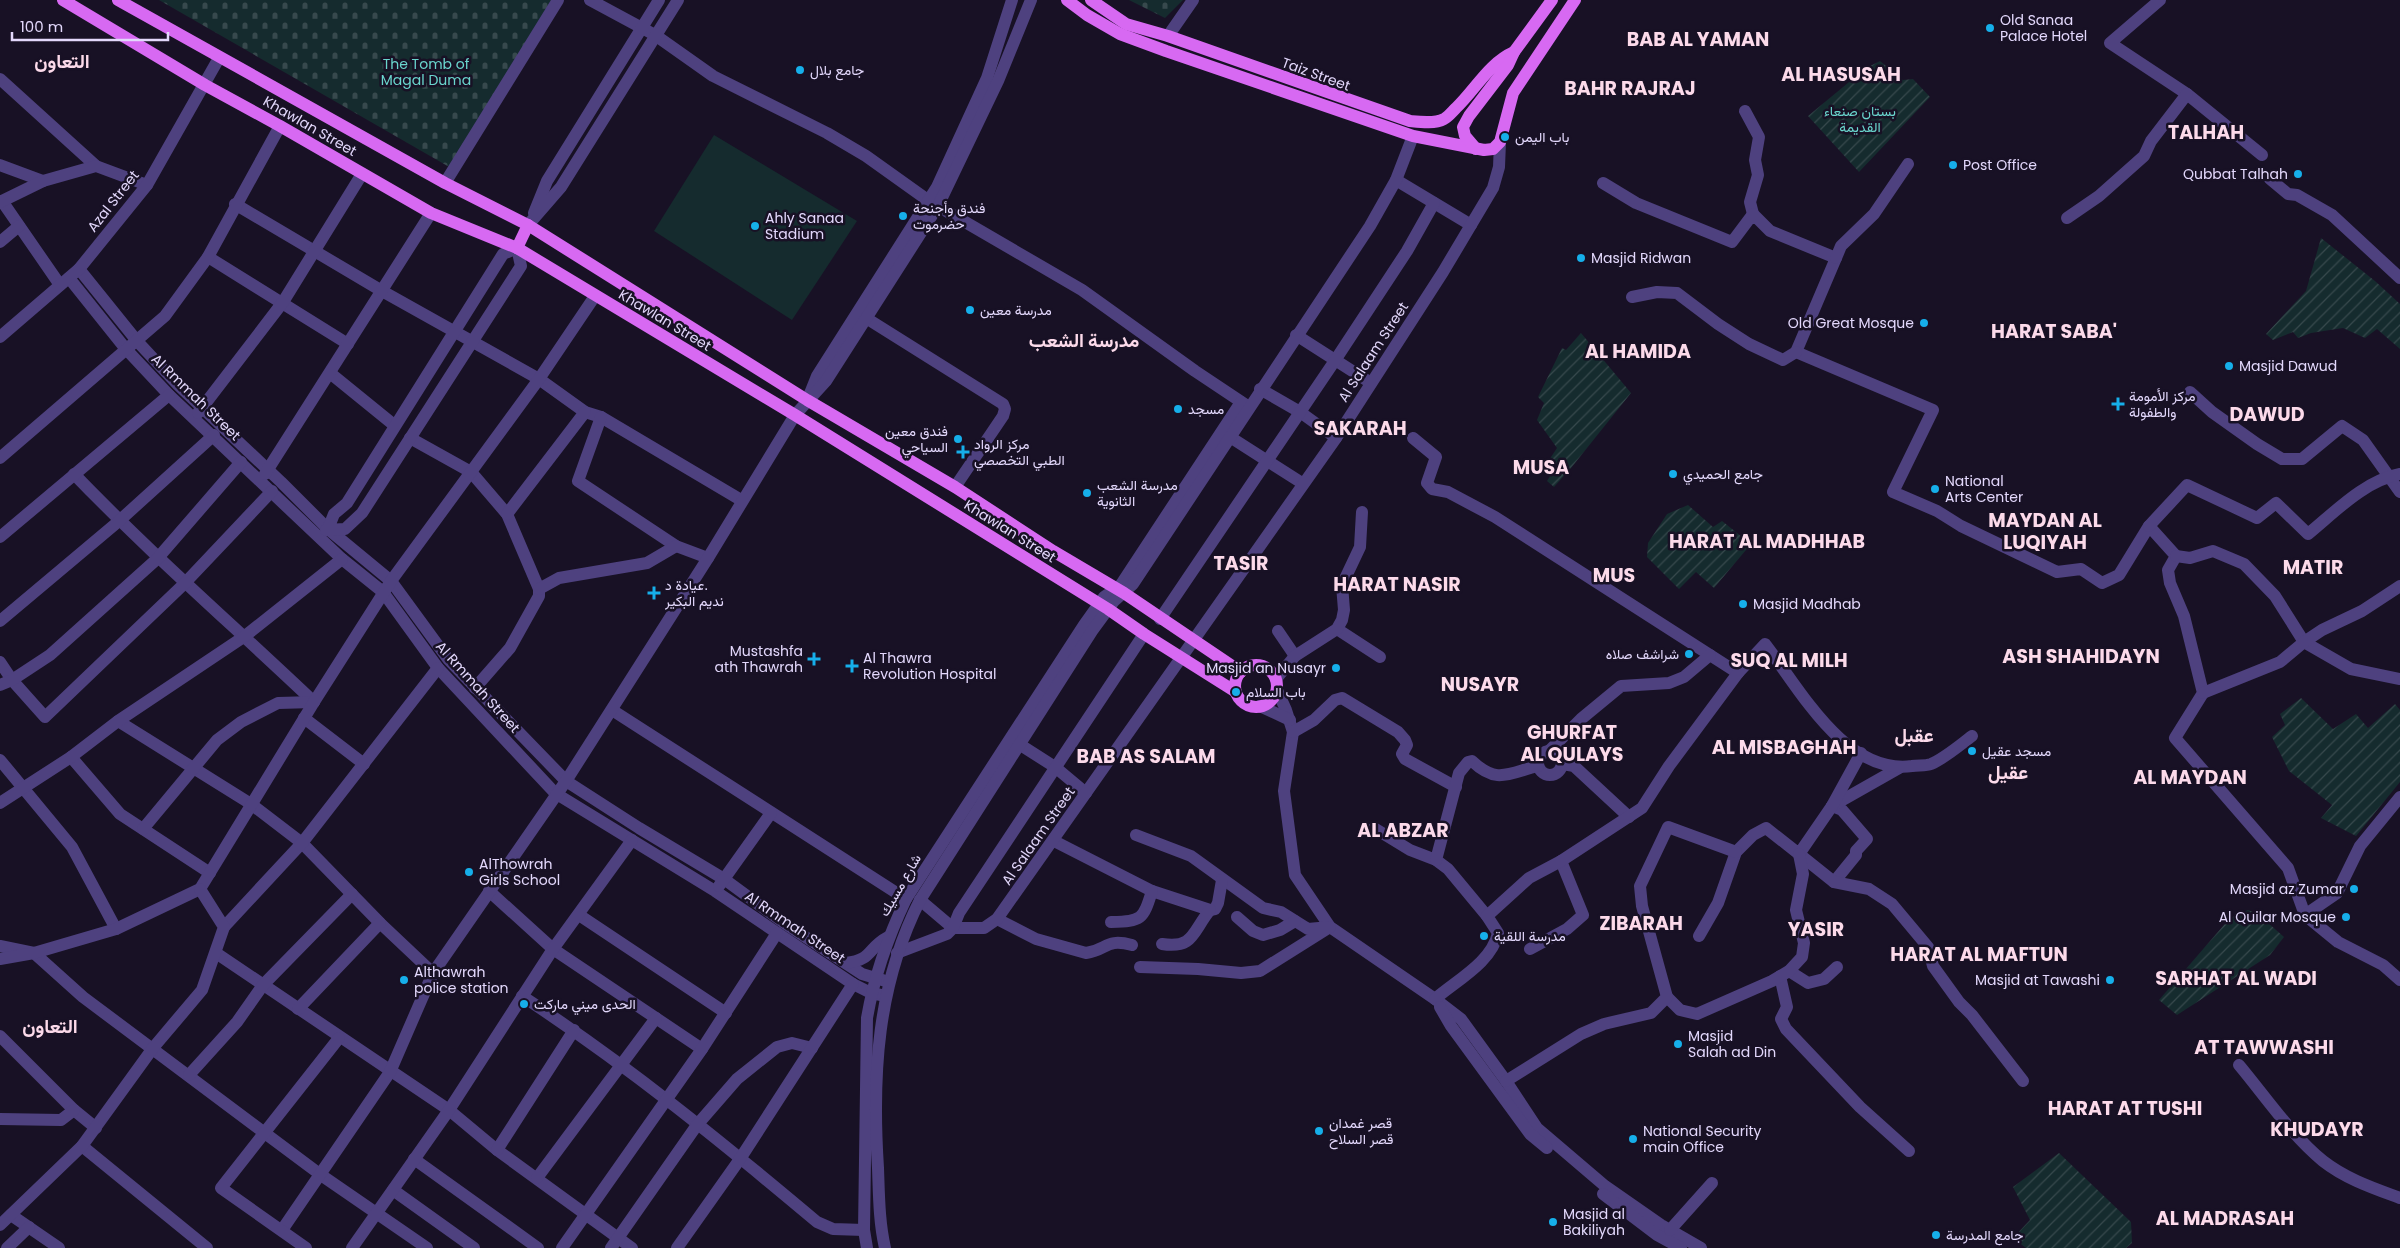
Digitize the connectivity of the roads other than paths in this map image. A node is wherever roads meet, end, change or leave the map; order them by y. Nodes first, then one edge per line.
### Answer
1 (63, 0) edge
2 (118, 0) edge
3 (558, 0) edge
4 (590, 0) edge
5 (659, 0) edge
6 (678, 0) edge
7 (1012, 0) edge
8 (1031, 0) edge
9 (1067, 0) edge
10 (1091, 0) edge
11 (1193, 0) edge
12 (1552, 0) edge
13 (1576, 0) edge
14 (2161, 0) edge
15 (642, 29) junction
16 (655, 35) junction
17 (1168, 36) junction
18 (1514, 52) junction
19 (219, 58) junction
20 (0, 79) edge
21 (992, 79) junction
22 (204, 85) junction
23 (2187, 94) junction
24 (1745, 111) dead end
25 (280, 126) junction
26 (1413, 136) junction
27 (1500, 142) junction
28 (1476, 149) junction
29 (2262, 156) dead end
30 (1908, 164) dead end
31 (0, 165) edge
32 (96, 166) junction
33 (362, 174) junction
34 (2270, 179) dead end
35 (43, 180) junction
36 (1396, 180) junction
37 (445, 183) junction
38 (1603, 184) dead end
39 (147, 185) junction
40 (1, 201) edge
41 (1434, 203) junction
42 (235, 204) junction
43 (934, 204) junction
44 (432, 213) junction
45 (1753, 214) junction
46 (2067, 218) dead end
47 (528, 225) junction
48 (1471, 225) junction
49 (19, 226) junction
50 (0, 242) edge
51 (517, 248) junction
52 (315, 252) junction
53 (208, 257) junction
54 (1836, 258) junction
55 (79, 269) junction
56 (2400, 278) edge
57 (65, 281) junction
58 (382, 291) junction
59 (595, 296) junction
60 (1632, 296) dead end
61 (283, 302) junction
62 (866, 318) junction
63 (455, 332) junction
64 (1296, 335) junction
65 (0, 337) edge
66 (472, 340) junction
67 (137, 341) junction
68 (348, 344) junction
69 (125, 348) junction
70 (1796, 352) junction
71 (1336, 359) junction
72 (330, 373) junction
73 (539, 379) junction
74 (1371, 383) junction
75 (1260, 389) junction
76 (2190, 392) dead end
77 (169, 394) junction
78 (807, 400) junction
79 (1244, 404) junction
80 (204, 406) junction
81 (585, 412) junction
82 (1300, 412) junction
83 (795, 415) junction
84 (194, 416) junction
85 (601, 417) junction
86 (394, 425) junction
87 (214, 435) junction
88 (1230, 437) junction
89 (410, 438) junction
90 (1336, 438) junction
91 (1413, 438) dead end
92 (0, 458) edge
93 (1267, 459) junction
94 (241, 462) junction
95 (268, 469) junction
96 (471, 472) junction
97 (74, 474) junction
98 (2395, 475) edge
99 (261, 481) junction
100 (1302, 483) junction
101 (955, 487) junction
102 (272, 491) junction
103 (2400, 492) edge
104 (742, 500) junction
105 (1362, 512) dead end
106 (507, 514) junction
107 (119, 521) junction
108 (2149, 526) junction
109 (323, 532) junction
110 (0, 537) edge
111 (676, 546) junction
112 (1053, 550) junction
113 (2176, 556) junction
114 (708, 558) junction
115 (157, 559) junction
116 (342, 559) junction
117 (1042, 569) junction
118 (391, 581) junction
119 (184, 584) junction
120 (2400, 586) edge
121 (539, 589) junction
122 (1120, 591) junction
123 (383, 592) junction
124 (1103, 606) junction
125 (1160, 619) junction
126 (0, 620) edge
127 (1336, 629) junction
128 (1278, 631) dead end
129 (1144, 634) junction
130 (245, 636) junction
131 (1194, 641) junction
132 (2304, 642) junction
133 (1710, 654) junction
134 (1295, 656) junction
135 (1380, 657) dead end
136 (1182, 658) junction
137 (1223, 661) junction
138 (0, 662) edge
139 (438, 668) junction
140 (1240, 672) junction
141 (1738, 673) junction
142 (1212, 678) junction
143 (2400, 679) edge
144 (6, 682) edge
145 (1276, 684) junction
146 (475, 688) junction
147 (1236, 692) junction
148 (2203, 694) junction
149 (314, 702) junction
150 (1260, 706) junction
151 (612, 710) junction
152 (304, 718) junction
153 (118, 721) junction
154 (1291, 726) junction
155 (1972, 736) dead end
156 (1019, 744) junction
157 (1549, 751) junction
158 (1861, 754) junction
159 (72, 756) junction
160 (0, 760) edge
161 (364, 764) junction
162 (1562, 764) junction
163 (1538, 766) junction
164 (1056, 767) junction
165 (193, 768) junction
166 (1899, 768) junction
167 (566, 781) junction
168 (22, 787) junction
169 (1456, 787) junction
170 (1086, 793) junction
171 (555, 794) junction
172 (2400, 797) edge
173 (0, 803) edge
174 (251, 804) junction
175 (1832, 806) junction
176 (771, 813) junction
177 (1629, 817) junction
178 (1374, 828) dead end
179 (143, 829) junction
180 (1136, 835) dead end
181 (632, 840) junction
182 (1054, 841) junction
183 (302, 843) junction
184 (1736, 852) junction
185 (1799, 854) junction
186 (1436, 860) junction
187 (1561, 861) junction
188 (210, 873) junction
189 (724, 879) junction
190 (1222, 880) junction
191 (1834, 882) junction
192 (200, 889) junction
193 (489, 891) junction
194 (715, 891) junction
195 (1152, 891) junction
196 (352, 894) junction
197 (906, 899) junction
198 (920, 900) junction
199 (1210, 910) junction
200 (579, 915) junction
201 (2305, 915) junction
202 (1487, 916) junction
203 (1237, 917) dead end
204 (998, 919) junction
205 (1295, 921) junction
206 (1111, 922) dead end
207 (380, 924) junction
208 (224, 927) junction
209 (1330, 927) junction
210 (953, 928) junction
211 (116, 930) junction
212 (777, 933) junction
213 (1699, 936) dead end
214 (888, 938) junction
215 (1162, 944) dead end
216 (1132, 945) dead end
217 (0, 946) edge
218 (554, 949) junction
219 (1530, 949) dead end
220 (34, 953) junction
221 (216, 953) junction
222 (897, 953) junction
223 (0, 959) edge
224 (846, 963) junction
225 (1140, 967) dead end
226 (1838, 967) dead end
227 (433, 973) junction
228 (1784, 973) junction
229 (876, 980) junction
230 (2400, 980) edge
231 (889, 982) junction
232 (854, 984) junction
233 (263, 985) junction
234 (871, 993) junction
235 (522, 996) junction
236 (886, 996) junction
237 (1667, 997) junction
238 (1435, 999) junction
239 (298, 1009) junction
240 (726, 1013) junction
241 (656, 1018) junction
242 (574, 1030) junction
243 (0, 1036) edge
244 (339, 1038) junction
245 (153, 1048) junction
246 (812, 1048) junction
247 (702, 1049) junction
248 (620, 1065) junction
249 (2238, 1065) dead end
250 (390, 1072) junction
251 (188, 1075) junction
252 (1506, 1081) junction
253 (2023, 1081) dead end
254 (665, 1100) junction
255 (74, 1110) junction
256 (449, 1110) junction
257 (0, 1119) edge
258 (697, 1125) junction
259 (96, 1128) junction
260 (265, 1133) junction
261 (82, 1146) junction
262 (497, 1150) junction
263 (1909, 1151) dead end
264 (740, 1158) junction
265 (414, 1159) junction
266 (321, 1175) junction
267 (537, 1178) junction
268 (1712, 1183) dead end
269 (393, 1190) junction
270 (2400, 1198) edge
271 (376, 1214) junction
272 (586, 1214) junction
273 (12, 1215) junction
274 (0, 1225) edge
275 (29, 1227) junction
276 (282, 1230) junction
277 (864, 1230) junction
278 (1670, 1230) junction
279 (614, 1243) edge
280 (7, 1248) edge
281 (59, 1248) edge
282 (207, 1248) edge
283 (306, 1248) edge
284 (352, 1248) edge
285 (427, 1248) edge
286 (474, 1248) edge
287 (538, 1248) edge
288 (562, 1248) edge
289 (632, 1248) edge
290 (677, 1248) edge
291 (867, 1248) edge
292 (885, 1248) edge
293 (1681, 1248) edge
294 (1701, 1248) edge

1 - 22 main road, Khawlan Street
2 - 19 main road, Khawlan Street
3 - 37 street
4 - 15 street
5 - 15 street
6 - 16 street
7 - 21 street
8 - 21 street
9 - 26 main road, Taiz Street
10 - 17 main road, Taiz Street
11 - 17 street
12 - 18 main road
13 - 27 main road
14 - 23 street
15 - 16 street
15 - 47 street
16 - 43 street
16 - 47 street
17 - 18 main road, Taiz Street
18 - 28 main road
19 - 22 street, Azal Street
19 - 37 main road, Khawlan Street
20 - 32 street
21 - 43 street
22 - 25 main road, Khawlan Street
22 - 39 street, Azal Street
23 - 29 street
23 - 46 street
24 - 45 street
25 - 33 main road, Khawlan Street
25 - 42 street
26 - 28 main road, Taiz Street
26 - 36 street
27 - 28 main road
27 - 48 street, Al Salaam Street
30 - 54 street
31 - 35 street
32 - 35 street
32 - 39 street
33 - 44 main road, Khawlan Street
33 - 52 street
34 - 56 street
35 - 40 street
36 - 41 street
36 - 64 street
37 - 47 main road, Khawlan Street
38 - 45 street
39 - 55 street, Azal Street
40 - 49 street, Al Rmmah Street
41 - 48 street
41 - 71 street
42 - 52 street
42 - 53 street
43 - 62 street
43 - 78 street
43 - 79 street
44 - 51 main road, Khawlan Street
44 - 58 street
45 - 54 street
47 - 51 main road
47 - 78 main road, Khawlan Street
48 - 74 street, Al Salaam Street
49 - 50 street
49 - 57 street, Al Rmmah Street
51 - 59 main road, Khawlan Street
51 - 63 street
51 - 66 street
52 - 58 street
52 - 61 street
53 - 61 street
53 - 67 street
54 - 70 street
55 - 57 street, Azal Street
55 - 67 street, Al Rmmah Street
57 - 65 street, Azal Street
57 - 69 street, Al Rmmah Street
58 - 63 street
58 - 68 street
59 - 73 street
59 - 83 main road, Khawlan Street
60 - 70 street
61 - 68 street
61 - 80 street
62 - 78 street
62 - 101 street
63 - 66 street
63 - 86 street
64 - 71 street
64 - 75 street
66 - 73 street
66 - 89 street
67 - 69 street
67 - 80 street, Al Rmmah Street
68 - 72 street
69 - 77 street, Al Rmmah Street
69 - 92 street
70 - 108 street
71 - 74 street
71 - 82 street
72 - 86 street
72 - 95 street
73 - 81 street
73 - 96 street
74 - 90 street, Al Salaam Street
75 - 79 street
75 - 82 street
76 - 98 street
77 - 84 street, Al Rmmah Street
77 - 97 street
78 - 83 street
78 - 101 main road, Khawlan Street
79 - 88 street
79 - 122 street
80 - 84 street
80 - 95 street, Al Rmmah Street
81 - 85 street
81 - 106 street
82 - 90 street
82 - 93 street
83 - 104 street
83 - 117 main road, Khawlan Street
84 - 87 street, Al Rmmah Street
85 - 104 street
85 - 111 street
86 - 109 street
87 - 94 street, Al Rmmah Street
87 - 107 street
88 - 93 street
88 - 122 street
89 - 96 street
89 - 109 street
90 - 100 street, Al Salaam Street
91 - 133 street
93 - 100 street
93 - 125 street
94 - 99 street, Al Rmmah Street
94 - 115 street
95 - 99 street
95 - 109 street, Al Rmmah Street
96 - 106 street
96 - 118 street
97 - 107 street
97 - 110 street
98 - 103 street
98 - 108 street
99 - 102 street, Al Rmmah Street
100 - 131 street, Al Salaam Street
101 - 112 main road, Khawlan Street
102 - 109 street, Al Rmmah Street
102 - 119 street
104 - 114 street
105 - 127 street
106 - 121 street
107 - 115 street
107 - 126 street
108 - 113 street
109 - 116 street, Al Rmmah Street
109 - 118 street, Al Rmmah Street
111 - 114 street
111 - 121 street
112 - 117 main road
112 - 122 main road, Khawlan Street
113 - 132 street
113 - 148 street
114 - 151 street
115 - 119 street
115 - 144 street
116 - 123 street, Al Rmmah Street
116 - 130 street
117 - 124 main road, Khawlan Street
118 - 123 street
118 - 146 street, Al Rmmah Street
119 - 130 street
119 - 144 street
120 - 132 street
121 - 146 street
122 - 124 street, شارع مسيك
122 - 125 main road, Khawlan Street
123 - 139 street, Al Rmmah Street
123 - 149 street
124 - 129 main road, Khawlan Street
124 - 156 street, شارع مسيك
124 - 197 street, شارع مسيك
125 - 131 main road, Khawlan Street
127 - 134 street
127 - 135 street
128 - 134 street
129 - 136 main road, Khawlan Street
129 - 164 street
130 - 149 street
130 - 153 street
131 - 136 street, Al Salaam Street
131 - 137 main road, Khawlan Street
132 - 143 street
132 - 148 street
133 - 141 street
133 - 157 street
134 - 145 street
136 - 142 main road, Khawlan Street
136 - 170 street, Al Salaam Street
137 - 140 main road, Khawlan Street
137 - 142 main road
138 - 144 street
139 - 161 street
139 - 171 street, Al Rmmah Street
140 - 145 main road
140 - 147 main road
141 - 158 street
141 - 177 street
142 - 147 main road, Khawlan Street
145 - 150 main road
145 - 154 street
146 - 167 street, Al Rmmah Street
147 - 150 main road
148 - 201 street
149 - 152 street
149 - 165 street
150 - 154 street
151 - 167 street
151 - 176 street
152 - 161 street
152 - 174 street
153 - 159 street
153 - 165 street
154 - 169 street
154 - 209 street
155 - 166 street
156 - 164 street
156 - 198 street, شارع مسيك
157 - 162 street
157 - 163 street
158 - 166 street
158 - 175 street
159 - 168 street
159 - 179 street
160 - 168 street
161 - 183 street
162 - 163 street
162 - 177 street
163 - 169 street
164 - 170 street
164 - 210 street
165 - 174 street
165 - 179 street
166 - 175 street
167 - 171 street
167 - 189 street, Al Rmmah Street
168 - 173 street
168 - 211 street
169 - 186 street
170 - 182 street, Al Salaam Street
171 - 181 street, Al Rmmah Street
171 - 193 street
172 - 201 street
174 - 183 street
174 - 188 street
175 - 185 street
175 - 191 street
176 - 189 street
176 - 197 street
177 - 187 street
178 - 186 street
179 - 188 street
180 - 190 street
181 - 194 street, Al Rmmah Street
181 - 200 street
182 - 195 street
182 - 204 street, Al Salaam Street
183 - 196 street
183 - 208 street
184 - 185 street
184 - 213 street
184 - 237 street
185 - 191 street
185 - 228 street
186 - 202 street
187 - 202 street
187 - 219 street
188 - 192 street
189 - 194 street
189 - 224 street, Al Rmmah Street
190 - 199 street
190 - 205 street
191 - 253 street
192 - 208 street
192 - 211 street
193 - 218 street
193 - 227 street
194 - 212 street, Al Rmmah Street
195 - 199 street
195 - 206 street
196 - 207 street
196 - 233 street
197 - 214 street, شارع مسيك
198 - 210 street
198 - 222 street, شارع مسيك
199 - 215 street
200 - 218 street
200 - 240 street
201 - 230 street
202 - 238 street
203 - 205 street
204 - 210 street
204 - 216 street
205 - 209 street
207 - 227 street
207 - 239 street
208 - 221 street
209 - 225 street
209 - 238 street
210 - 222 street
211 - 220 street
212 - 232 street, Al Rmmah Street
212 - 240 street
214 - 224 street
214 - 229 street, شارع مسيك
217 - 220 street
218 - 235 street
218 - 241 street
220 - 223 street
220 - 245 street
221 - 233 street
221 - 245 street
222 - 231 street, شارع مسيك
224 - 229 street, Al Rmmah Street
226 - 228 street
227 - 250 street
228 - 237 street
228 - 263 street
229 - 231 street, Al Rmmah Street
229 - 234 street, شارع مسيك
231 - 236 street, شارع مسيك
232 - 234 street, Al Rmmah Street
232 - 246 street
233 - 239 street
233 - 251 street
234 - 236 street, Al Rmmah Street
234 - 277 street, شارع مسيك
235 - 242 street
235 - 256 street
236 - 292 street, شارع مسيك
237 - 252 street
238 - 252 street
238 - 293 street
239 - 244 street
240 - 247 street
241 - 247 street
241 - 248 street
242 - 248 street
242 - 262 street
243 - 255 street
244 - 250 street
244 - 260 street
245 - 251 street
245 - 259 street
246 - 258 street
246 - 264 street
247 - 254 street
248 - 254 street
248 - 267 street
249 - 270 street
250 - 256 street
250 - 266 street
251 - 260 street
252 - 278 street
254 - 258 street
254 - 272 street
255 - 257 street
255 - 259 street
256 - 262 street
256 - 265 street
258 - 264 street
258 - 279 street
259 - 261 street
260 - 266 street
260 - 276 street
261 - 273 street
261 - 282 street
262 - 267 street
264 - 277 street
264 - 290 street
265 - 269 street
265 - 287 street
266 - 271 street
266 - 276 street
267 - 272 street
268 - 278 street
269 - 271 street
269 - 286 street
271 - 284 street
271 - 285 street
272 - 279 street
272 - 288 street
273 - 274 street
273 - 275 street
275 - 280 street
275 - 281 street
276 - 283 street
277 - 291 street, شارع مسيك
278 - 294 street
279 - 289 street

